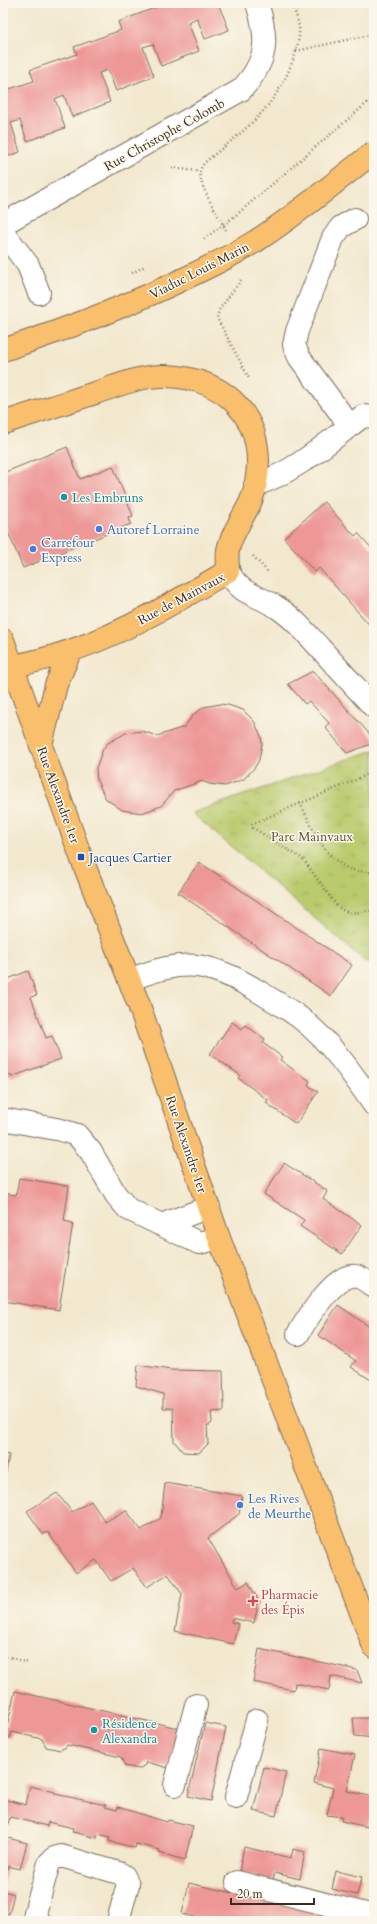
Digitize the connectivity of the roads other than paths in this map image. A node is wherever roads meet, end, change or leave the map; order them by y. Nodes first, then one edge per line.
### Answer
1 (257, 3) edge
2 (374, 152) edge
3 (355, 219) dead end
4 (3, 224) edge
5 (3, 232) edge
6 (39, 293) dead end
7 (3, 350) edge
8 (374, 417) edge
9 (3, 423) edge
10 (350, 426) junction
11 (255, 484) junction
12 (228, 571) junction
13 (3, 640) edge
14 (70, 652) junction
15 (13, 666) junction
16 (374, 707) edge
17 (41, 745) junction
18 (129, 980) junction
19 (374, 1105) edge
20 (3, 1119) edge
21 (209, 1207) junction
22 (161, 1225) junction
23 (219, 1238) junction
24 (374, 1287) edge
25 (298, 1334) dead end
26 (374, 1647) edge
27 (196, 1705) dead end
28 (257, 1720) dead end
29 (175, 1785) dead end
30 (236, 1797) dead end
31 (237, 1882) dead end
32 (374, 1916) edge
33 (39, 1921) edge
34 (118, 1921) edge

1 - 4 street, Rue Christophe Colomb
2 - 7 main road, Viaduc Louis Marin, bridge
3 - 10 street
5 - 6 street
8 - 10 street
9 - 11 main road
10 - 11 street
11 - 12 main road
12 - 14 main road, Rue de Mainvaux
12 - 16 street, Rue de Mainvaux
13 - 15 main road, Rue Alexandre 1er
14 - 15 main road, Rue de Mainvaux
14 - 17 main road
15 - 17 main road, Rue Alexandre 1er
17 - 18 main road, Rue Alexandre 1er
18 - 19 street
18 - 21 main road, Rue Alexandre 1er
20 - 22 street
21 - 22 street
21 - 23 main road, Rue Alexandre 1er
22 - 23 street
23 - 26 main road, Rue Alexandre 1er
24 - 25 street
27 - 29 street
28 - 30 street
31 - 32 street
33 - 34 street

